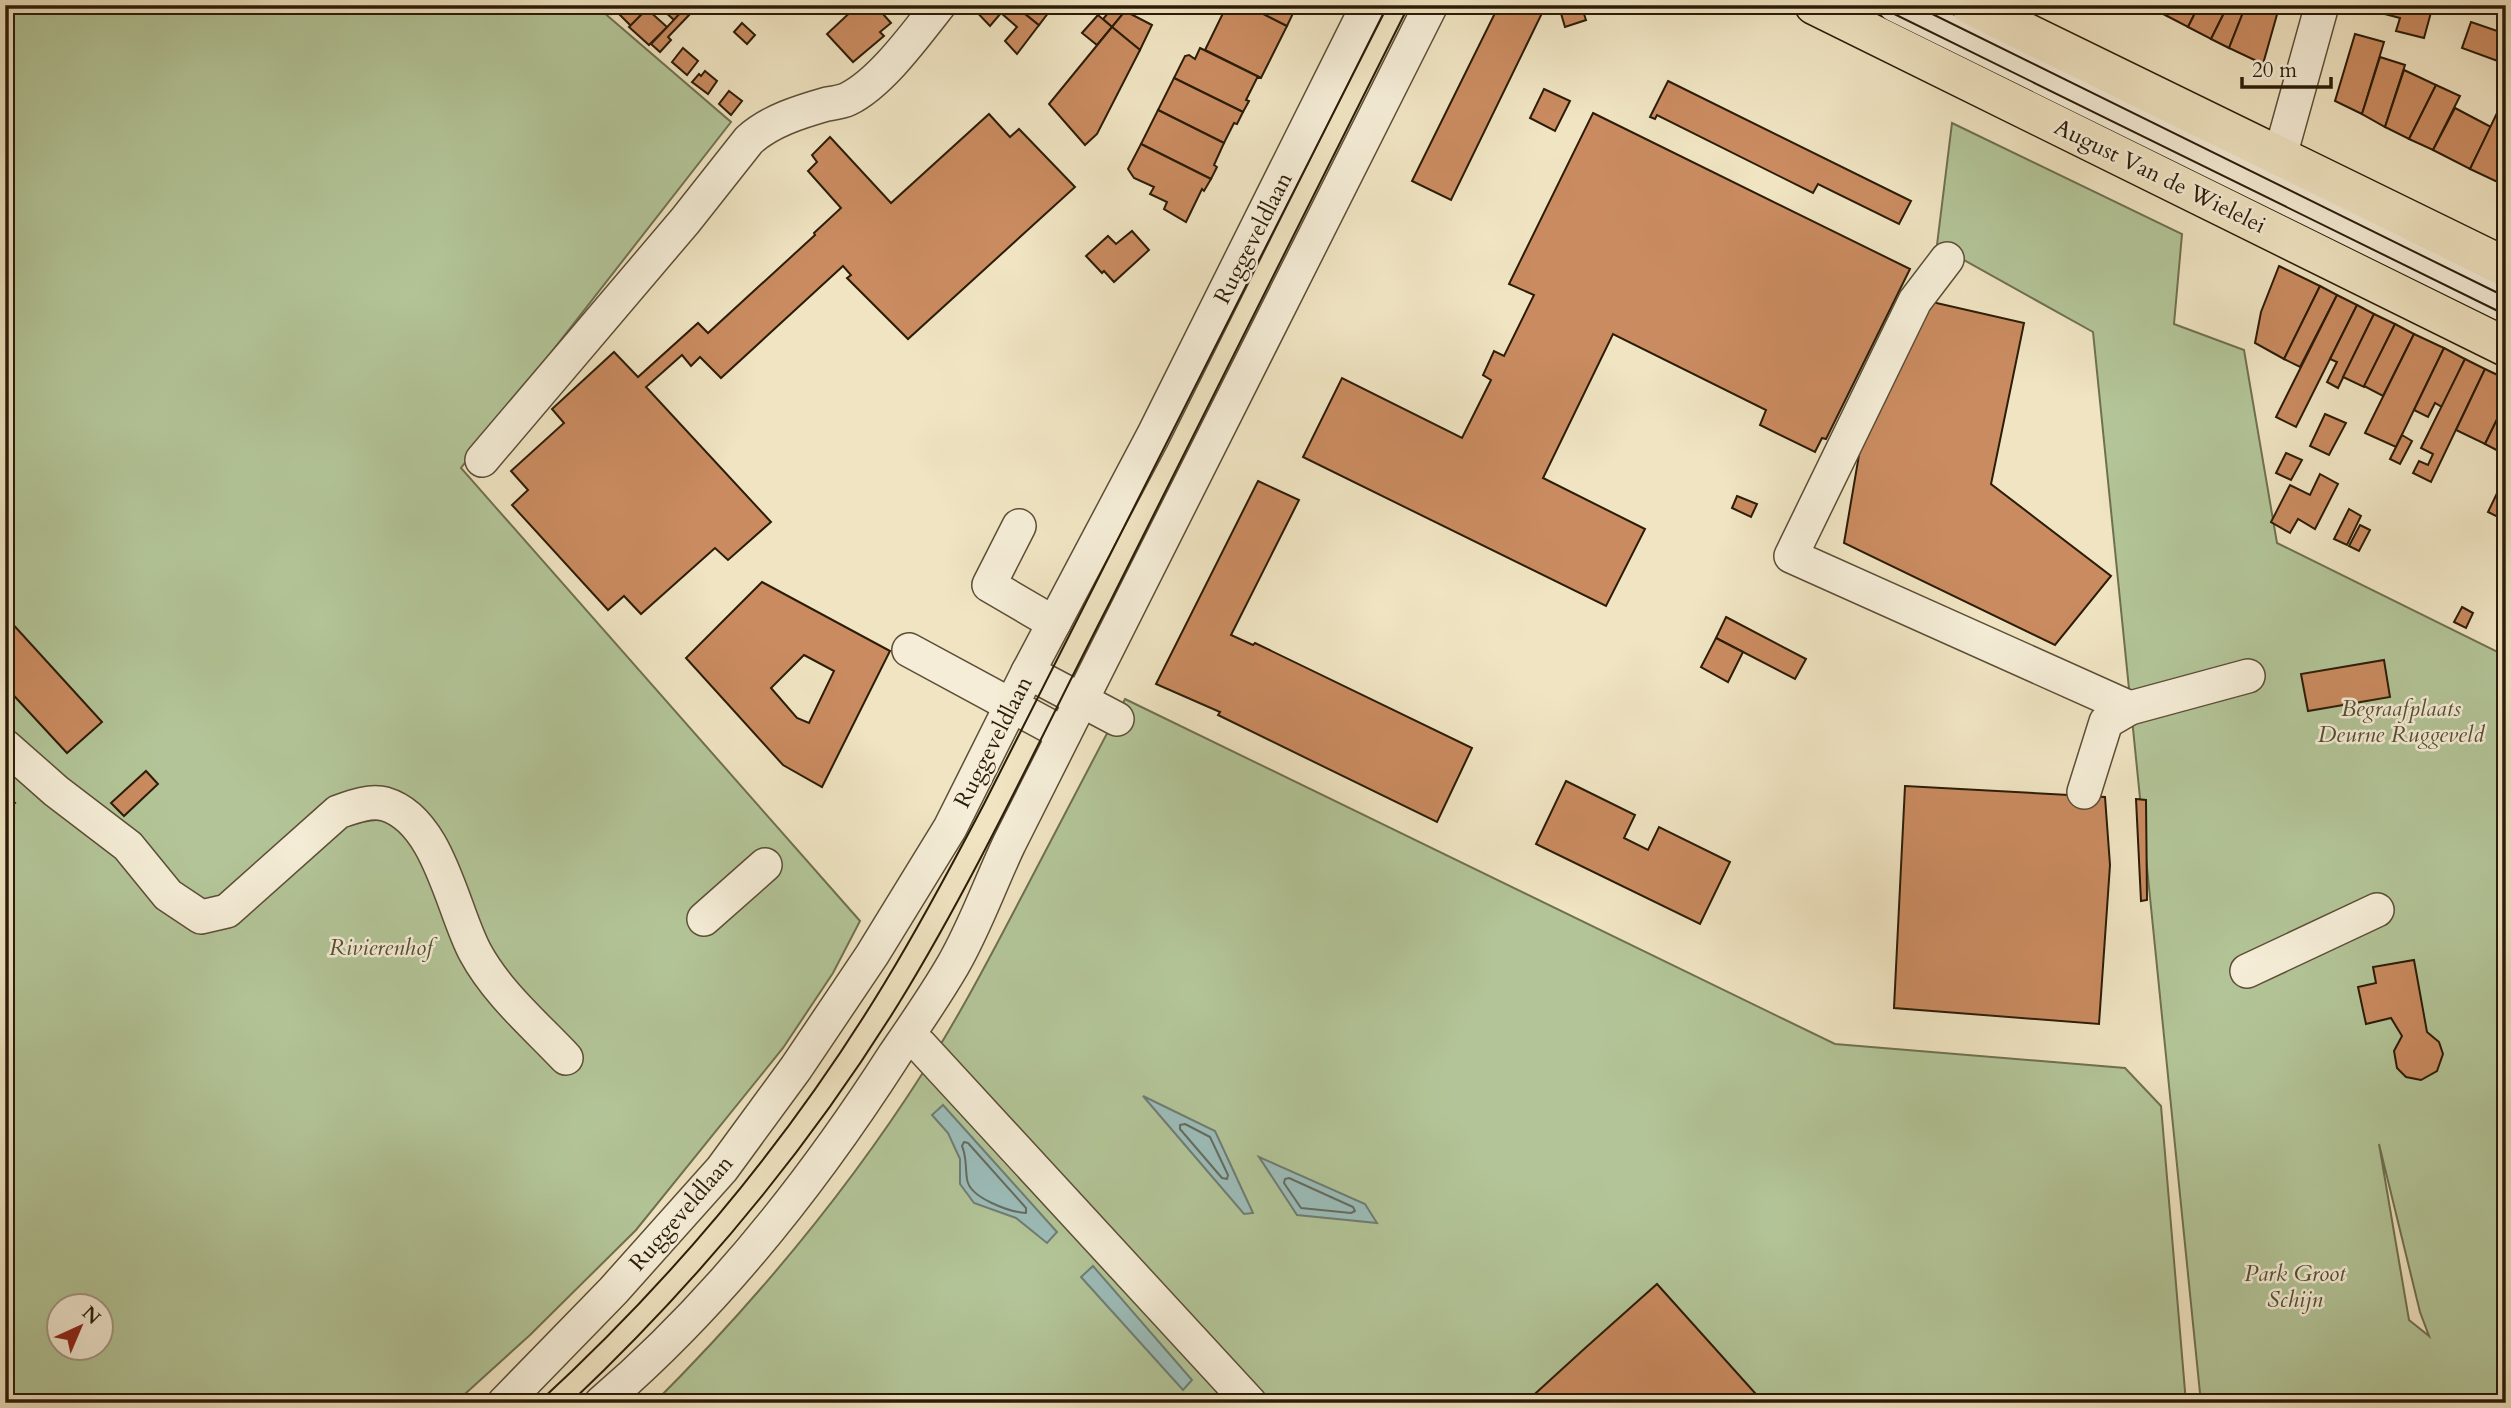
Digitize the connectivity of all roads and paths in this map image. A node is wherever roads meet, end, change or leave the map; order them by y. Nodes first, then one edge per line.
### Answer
1 (939, 5) edge
2 (1368, 5) edge
3 (1431, 5) edge
4 (1814, 5) edge
5 (1895, 5) edge
6 (1970, 5) edge
7 (2322, 5) edge
8 (2280, 156) junction
9 (1947, 259) dead end
10 (2506, 267) edge
11 (2506, 306) edge
12 (2506, 347) edge
13 (482, 460) dead end
14 (1018, 526) dead end
15 (1054, 623) junction
16 (909, 650) dead end
17 (1028, 672) junction
18 (2248, 676) dead end
19 (1081, 700) junction
20 (1011, 704) junction
21 (2130, 708) junction
22 (1117, 719) dead end
23 (1064, 734) junction
24 (5, 746) edge
25 (2084, 792) dead end
26 (765, 865) dead end
27 (2377, 911) dead end
28 (704, 919) dead end
29 (2247, 971) dead end
30 (920, 1045) dead end
31 (566, 1058) dead end
32 (504, 1403) edge
33 (601, 1403) edge
34 (1250, 1403) edge

1 - 13 street
2 - 15 street, Ruggeveldlaan
3 - 19 street
4 - 12 main road, August Van de Wielelei
5 - 11 street, August Van de Wielelei
6 - 8 main road
7 - 8 street
8 - 10 main road
9 - 21 street
14 - 15 street
15 - 17 street, Ruggeveldlaan
16 - 20 street
17 - 19 street
17 - 20 street, Ruggeveldlaan
18 - 21 street
19 - 22 street
19 - 23 street
20 - 23 street
20 - 32 street, Ruggeveldlaan
21 - 25 street
23 - 33 street
24 - 31 street
26 - 28 street
27 - 29 street
30 - 34 street

